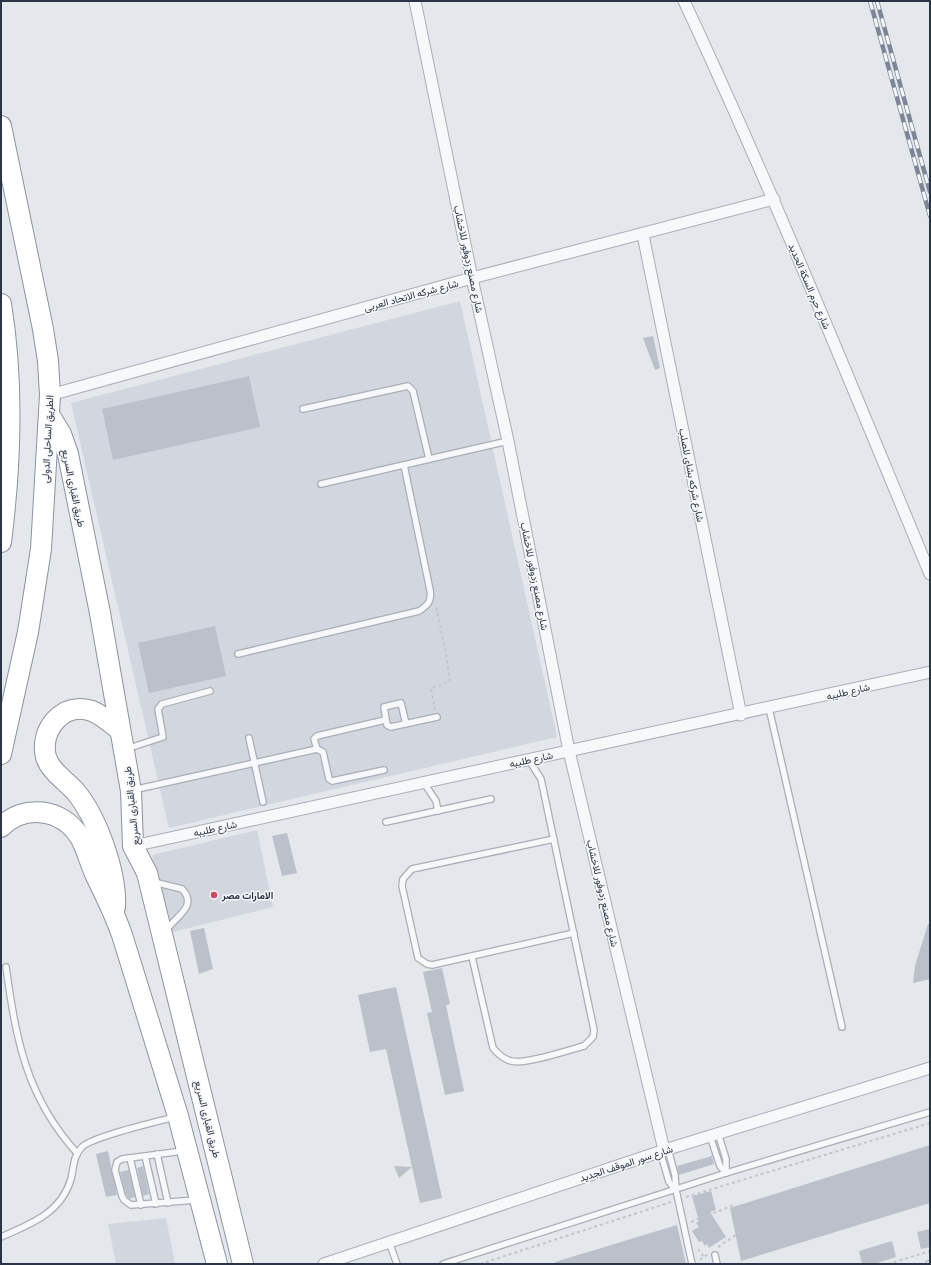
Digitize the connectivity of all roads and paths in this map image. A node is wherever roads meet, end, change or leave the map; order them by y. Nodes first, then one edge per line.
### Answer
1 (415, 1) edge
2 (684, 1) edge
3 (1, 126) edge
4 (774, 199) junction
5 (643, 235) junction
6 (472, 278) junction
7 (1, 304) edge
8 (50, 395) junction
9 (303, 409) dead end
10 (50, 416) junction
11 (508, 441) junction
12 (429, 459) junction
13 (404, 465) junction
14 (321, 484) dead end
15 (1, 542) edge
16 (930, 574) edge
17 (431, 598) junction
18 (238, 654) dead end
19 (930, 672) edge
20 (210, 691) dead end
21 (769, 708) junction
22 (741, 715) junction
23 (437, 717) joint
24 (385, 720) junction
25 (406, 724) junction
26 (120, 730) junction
27 (249, 738) dead end
28 (317, 749) junction
29 (124, 750) junction
30 (569, 751) junction
31 (1, 754) edge
32 (529, 760) junction
33 (255, 763) junction
34 (384, 770) dead end
35 (424, 783) junction
36 (131, 791) junction
37 (491, 799) dead end
38 (263, 802) dead end
39 (438, 811) junction
40 (386, 822) dead end
41 (1, 827) edge
42 (554, 839) junction
43 (133, 846) junction
44 (147, 873) junction
45 (115, 914) junction
46 (574, 933) junction
47 (164, 941) junction
48 (472, 957) junction
49 (6, 967) dead end
50 (842, 1026) dead end
51 (930, 1068) edge
52 (930, 1112) edge
53 (178, 1116) junction
54 (930, 1123) edge
55 (714, 1134) junction
56 (187, 1150) junction
57 (664, 1150) junction
58 (77, 1153) junction
59 (157, 1154) junction
60 (145, 1156) junction
61 (130, 1158) junction
62 (726, 1173) junction
63 (676, 1190) junction
64 (678, 1199) junction
65 (201, 1200) junction
66 (168, 1203) junction
67 (156, 1204) junction
68 (141, 1205) junction
69 (734, 1205) dead end
70 (684, 1224) junction
71 (1, 1237) edge
72 (389, 1242) junction
73 (930, 1251) edge
74 (715, 1255) dead end
75 (217, 1264) edge
76 (244, 1264) edge
77 (324, 1264) edge
78 (397, 1264) edge
79 (443, 1264) edge
80 (480, 1264) edge
81 (692, 1264) edge
82 (717, 1264) edge
83 (888, 1264) edge

1 - 6 street, شارع مصنع زدوفور للاخشاب
2 - 4 street, شارع حرم السكة الحديد
3 - 8 highway, الطريق الساحلى الدولى
4 - 5 street, شارع شركه الاتحاد العربى
4 - 16 street, شارع حرم السكة الحديد
5 - 6 street, شارع شركه الاتحاد العربى
5 - 22 street, شارع شركه بشاى للصلب
6 - 8 street, شارع شركه الاتحاد العربى
6 - 11 street, شارع مصنع زدوفور للاخشاب
7 - 15 highway
8 - 10 highway, الطريق الساحلى الدولى
9 - 12 lane
10 - 26 highway, طريق القبارى السريع
10 - 31 highway, الطريق الساحلى الدولى
11 - 12 lane
11 - 30 street, شارع مصنع زدوفور للاخشاب
12 - 13 lane
13 - 14 lane
13 - 17 lane
17 - 18 lane
17 - 23 path
19 - 21 street, شارع طليبه
20 - 29 lane
21 - 22 street, شارع طليبه
21 - 50 lane
22 - 30 street, شارع طليبه
23 - 25 lane
24 - 25 lane
24 - 25 lane
24 - 28 lane
26 - 29 highway, طريق القبارى السريع
26 - 45 highway
27 - 33 lane
28 - 33 lane
28 - 34 lane
29 - 36 highway, طريق القبارى السريع
30 - 32 street, شارع طليبه
30 - 57 street, شارع مصنع زدوفور للاخشاب
32 - 35 street, شارع طليبه
32 - 42 lane
33 - 36 lane
33 - 38 lane
35 - 39 lane
35 - 43 street, شارع طليبه
36 - 43 highway, طريق القبارى السريع
37 - 39 lane
39 - 40 lane
41 - 45 highway
42 - 46 lane
42 - 48 lane
43 - 44 highway, طريق القبارى السريع
44 - 47 highway, طريق القبارى السريع
44 - 47 lane
45 - 53 highway
46 - 48 lane
46 - 48 lane
47 - 76 highway, طريق القبارى السريع
49 - 58 lane
51 - 55 street, شارع سور الموقف الجديد
52 - 62 lane
53 - 56 highway
53 - 58 lane
54 - 64 path
55 - 57 street, شارع سور الموقف الجديد
55 - 62 lane
55 - 62 lane
56 - 59 lane
56 - 65 highway
57 - 63 lane
57 - 72 street, شارع سور الموقف الجديد
58 - 71 lane
59 - 60 lane
59 - 66 lane
60 - 61 lane
60 - 67 lane
61 - 68 lane
61 - 68 lane
62 - 63 lane
63 - 64 lane
63 - 79 lane
64 - 70 lane
64 - 80 path
65 - 66 lane
65 - 75 highway
66 - 67 lane
67 - 68 lane
69 - 70 path
70 - 81 lane
72 - 77 street, شارع سور الموقف الجديد
72 - 78 lane
73 - 83 path
74 - 82 lane

